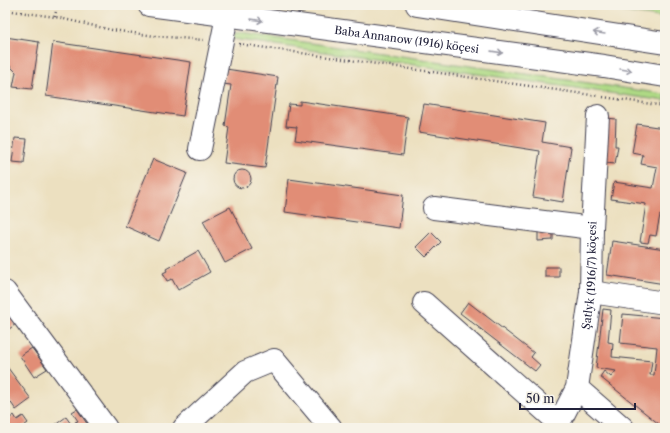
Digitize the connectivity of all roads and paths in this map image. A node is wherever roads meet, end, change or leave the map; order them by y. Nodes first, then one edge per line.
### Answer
1 (57, 5) edge
2 (149, 5) edge
3 (417, 5) edge
4 (652, 5) edge
5 (665, 7) edge
6 (5, 10) edge
7 (227, 16) junction
8 (55, 17) junction
9 (221, 42) junction
10 (665, 43) edge
11 (665, 76) edge
12 (665, 106) edge
13 (598, 116) dead end
14 (200, 149) dead end
15 (434, 208) dead end
16 (592, 228) junction
17 (5, 292) edge
18 (591, 292) junction
19 (424, 303) dead end
20 (665, 303) edge
21 (577, 388) junction
22 (556, 426) edge
23 (106, 428) edge
24 (184, 428) edge
25 (331, 428) edge
26 (623, 428) edge

1 - 8 path
2 - 7 main road, Baba Annanow (1916) köçesi
10 -> 3 main road
4 - 5 path
6 - 8 path
7 - 9 main road
7 -> 11 main road, Baba Annanow (1916) köçesi
8 - 9 path
9 - 12 path
9 - 14 main road
13 - 16 main road, Şatlyk (1916/7) köçesi
15 - 16 main road
16 - 18 main road, Şatlyk (1916/7) köçesi
17 - 23 main road
18 - 20 main road
18 - 21 main road, Şatlyk (1916/7) köçesi
19 - 22 main road
21 - 22 main road, Şatlyk (1916/7) köçesi
21 - 26 main road
24 - 25 main road

